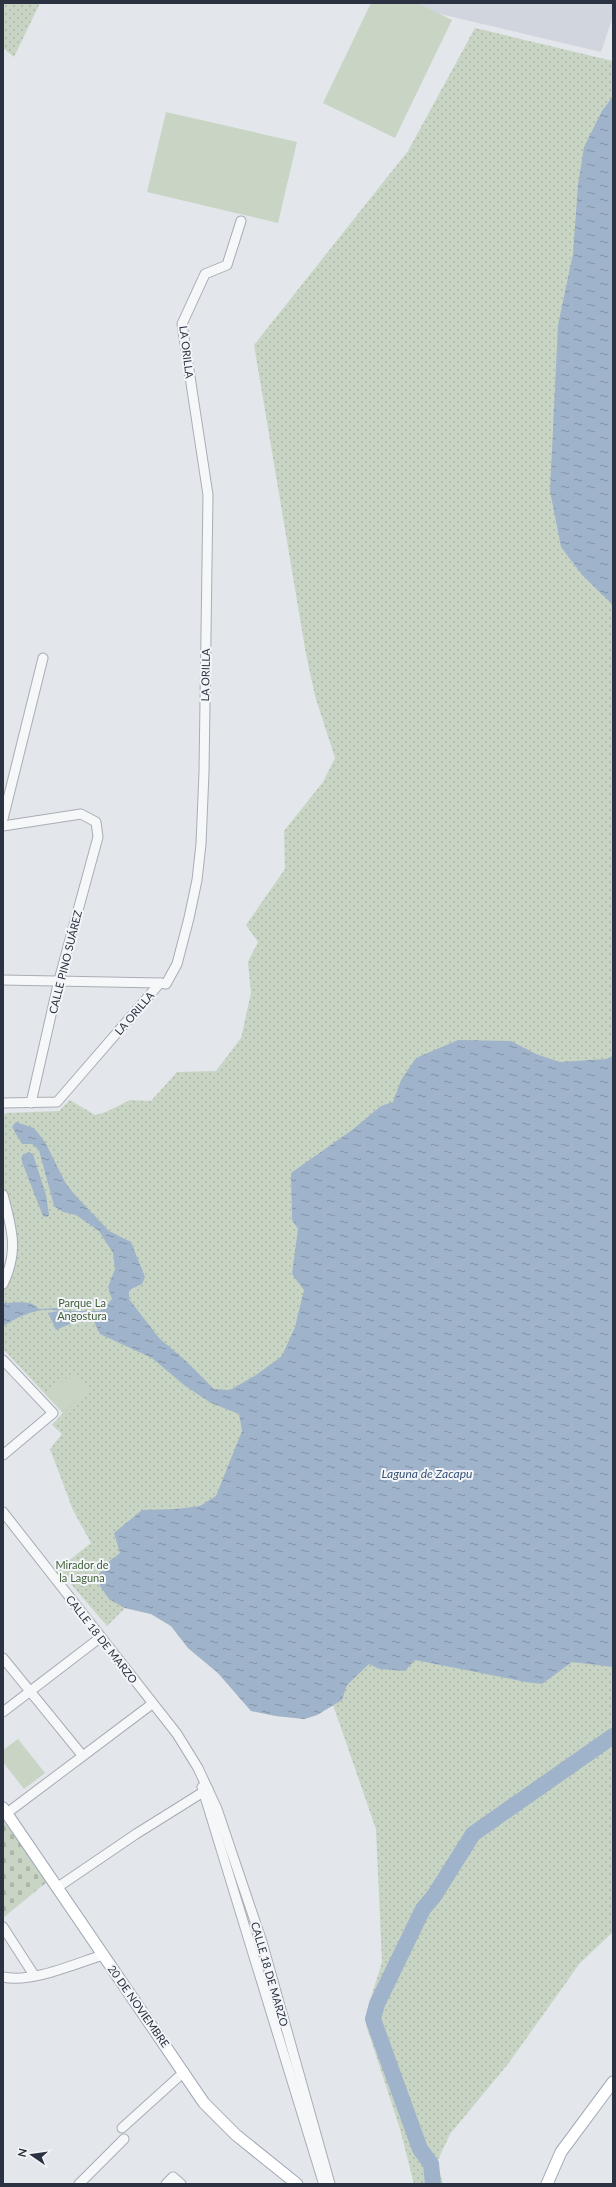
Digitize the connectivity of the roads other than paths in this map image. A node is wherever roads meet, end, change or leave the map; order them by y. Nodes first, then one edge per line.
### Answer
1 (241, 221) dead end
2 (43, 658) dead end
3 (3, 819) edge
4 (3, 826) edge
5 (3, 980) edge
6 (59, 980) junction
7 (160, 983) junction
8 (31, 1103) junction
9 (7, 1104) edge
10 (3, 1110) edge
11 (3, 1195) edge
12 (3, 1284) edge
13 (3, 1360) edge
14 (3, 1455) edge
15 (3, 1512) edge
16 (101, 1637) junction
17 (3, 1658) edge
18 (28, 1691) junction
19 (152, 1704) junction
20 (3, 1712) edge
21 (82, 1755) junction
22 (206, 1790) junction
23 (5, 1811) edge
24 (58, 1887) junction
25 (3, 1927) edge
26 (103, 1955) junction
27 (34, 1975) junction
28 (3, 1978) edge
29 (184, 2072) junction
30 (613, 2082) edge
31 (122, 2128) dead end
32 (124, 2139) dead end
33 (79, 2184) edge
34 (166, 2184) edge
35 (181, 2184) edge
36 (298, 2184) edge
37 (324, 2184) edge
38 (330, 2184) edge
39 (547, 2184) edge

1 - 7 street, LA ORILLA
2 - 3 street
4 - 6 street, CALLE PINO SUÁREZ
5 - 6 street
6 - 7 street
6 - 8 street, CALLE PINO SUÁREZ
7 - 8 street, LA ORILLA
8 - 9 street
9 - 10 street
11 - 12 street
13 - 14 street
15 - 16 street, CALLE 18 DE MARZO
16 - 18 street
16 - 19 street, CALLE 18 DE MARZO
17 - 18 street
18 - 20 street
18 - 21 street
19 - 21 street
19 - 22 street, CALLE 18 DE MARZO
21 - 23 street
22 - 24 street
22 - 37 street, CALLE 18 DE MARZO
22 - 38 street, CALLE 18 DE MARZO
23 - 24 main road, 20 DE NOVIEMBRE
24 - 26 main road, 20 DE NOVIEMBRE
25 - 27 street
26 - 27 street
26 - 29 main road, 20 DE NOVIEMBRE
27 - 28 street
29 - 31 street
29 - 36 main road, 20 DE NOVIEMBRE
30 - 39 main road
32 - 33 street
34 - 35 street

